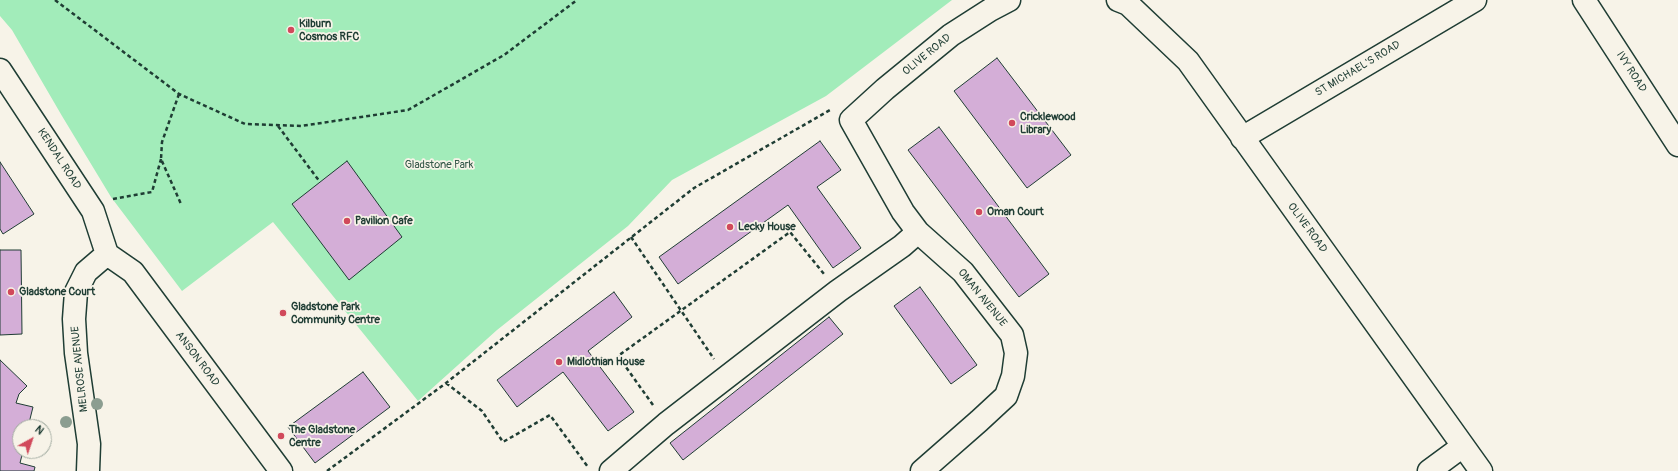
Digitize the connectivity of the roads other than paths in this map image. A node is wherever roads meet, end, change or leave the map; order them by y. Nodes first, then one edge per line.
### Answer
1 (1009, 0) edge
2 (1118, 0) edge
3 (1475, 0) edge
4 (1584, 0) edge
5 (0, 70) edge
6 (851, 120) joint
7 (1242, 138) junction
8 (1678, 145) edge
9 (918, 232) junction
10 (107, 254) junction
11 (1463, 446) junction
12 (277, 469) edge
13 (88, 471) edge
14 (612, 471) edge
15 (922, 471) edge
16 (1429, 471) edge
17 (1482, 471) edge

1 - 6 street, OLIVE ROAD
2 - 7 street, OLIVE ROAD
3 - 7 street, ST MICHAEL'S ROAD
4 - 8 street, IVY ROAD
5 - 10 street, KENDAL ROAD
6 - 9 street, OMAN AVENUE
7 - 11 street, OLIVE ROAD
9 - 14 street
9 - 15 street, OMAN AVENUE
10 - 12 street, ANSON ROAD
10 - 13 street, MELROSE AVENUE
11 - 16 street
11 - 17 street, OLIVE ROAD

